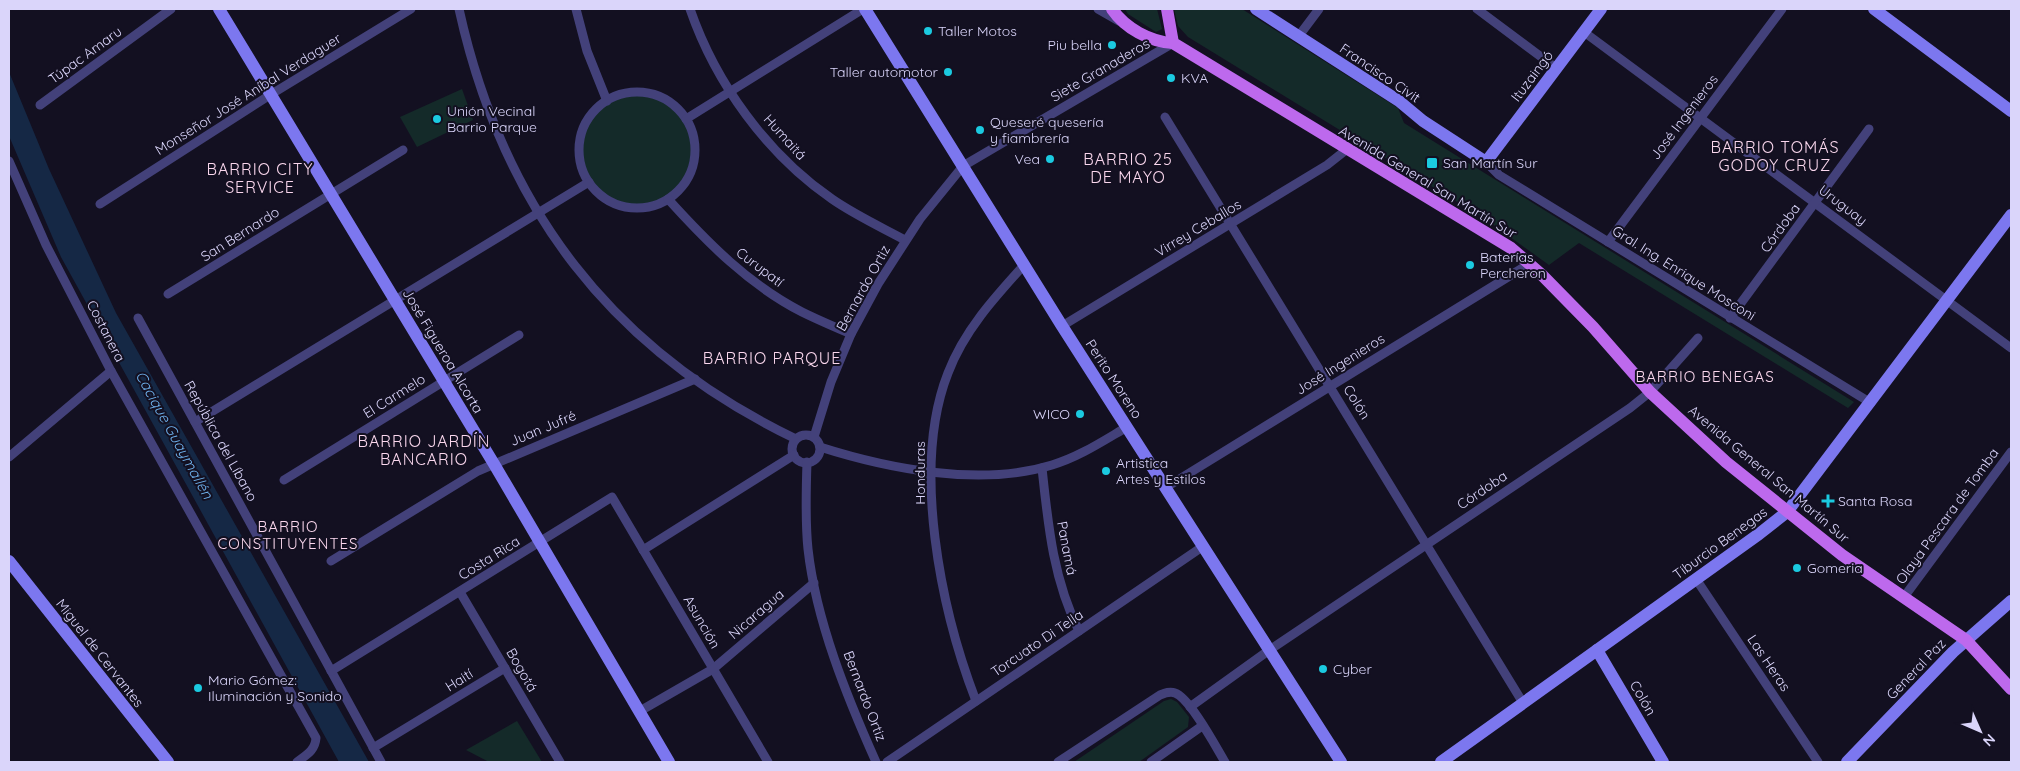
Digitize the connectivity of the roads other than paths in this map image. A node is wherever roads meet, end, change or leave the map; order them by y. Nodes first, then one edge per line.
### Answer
1 (171, 9) edge
2 (219, 9) edge
3 (411, 9) edge
4 (459, 9) edge
5 (576, 9) edge
6 (690, 9) edge
7 (864, 9) edge
8 (1098, 9) edge
9 (1112, 9) edge
10 (1167, 9) edge
11 (1256, 9) edge
12 (1319, 9) edge
13 (1477, 9) edge
14 (1601, 9) edge
15 (1782, 9) edge
16 (1874, 9) edge
17 (1123, 23) junction
18 (1584, 32) junction
19 (1298, 37) junction
20 (1173, 43) junction
21 (1556, 68) junction
22 (731, 91) junction
23 (270, 95) junction
24 (607, 100) junction
25 (40, 105) dead end
26 (2011, 111) edge
27 (1702, 117) junction
28 (1165, 118) dead end
29 (686, 119) junction
30 (1870, 129) dead end
31 (403, 150) dead end
32 (1346, 150) junction
33 (9, 161) edge
34 (1486, 162) junction
35 (962, 166) junction
36 (589, 182) junction
37 (331, 194) junction
38 (668, 199) junction
39 (1816, 202) junction
40 (100, 204) dead end
41 (538, 213) junction
42 (2011, 216) edge
43 (1230, 224) junction
44 (905, 240) junction
45 (1608, 242) junction
46 (1529, 264) junction
47 (1024, 265) junction
48 (168, 294) dead end
49 (395, 301) junction
50 (1948, 301) junction
51 (138, 318) dead end
52 (1730, 318) junction
53 (1062, 326) junction
54 (851, 334) junction
55 (519, 335) dead end
56 (1698, 338) dead end
57 (2011, 348) edge
58 (112, 371) junction
59 (695, 379) junction
60 (444, 381) junction
61 (1330, 386) junction
62 (1650, 392) junction
63 (1870, 403) junction
64 (194, 422) junction
65 (1127, 427) junction
66 (814, 437) junction
67 (796, 439) junction
68 (820, 447) junction
69 (2011, 452) edge
70 (794, 455) junction
71 (9, 457) edge
72 (807, 462) junction
73 (494, 464) junction
74 (1042, 468) junction
75 (932, 472) junction
76 (284, 480) dead end
77 (1165, 488) junction
78 (612, 497) joint
79 (1787, 512) junction
80 (539, 542) junction
81 (1426, 544) junction
82 (1202, 547) junction
83 (643, 550) junction
84 (9, 561) edge
85 (331, 562) dead end
86 (1696, 580) junction
87 (814, 583) junction
88 (460, 592) junction
89 (1904, 597) junction
90 (2011, 601) edge
91 (1079, 631) junction
92 (1966, 640) junction
93 (1598, 650) junction
94 (1268, 651) junction
95 (505, 668) junction
96 (713, 669) junction
97 (331, 671) junction
98 (2011, 689) edge
99 (976, 701) junction
100 (1523, 703) junction
101 (1190, 707) junction
102 (640, 711) junction
103 (1202, 726) junction
104 (373, 748) junction
105 (168, 762) edge
106 (297, 762) edge
107 (381, 762) edge
108 (560, 762) edge
109 (670, 762) edge
110 (768, 762) edge
111 (876, 762) edge
112 (887, 762) edge
113 (1058, 762) edge
114 (1151, 762) edge
115 (1225, 762) edge
116 (1341, 762) edge
117 (1441, 762) edge
118 (1663, 762) edge
119 (1818, 762) edge
120 (1847, 762) edge

1 - 25 street, Túpac Amaru
2 - 23 main road, José Figueroa Alcorta
3 - 23 street, Monseñor José Aníbal Verdaguer
4 - 41 street
5 - 24 street
6 - 22 street, Humaitá
7 - 22 street
7 - 35 main road, Perito Moreno
8 - 17 street
9 - 17 main road
10 - 20 main road
11 - 19 main road, Francisco Civit
12 - 19 street
13 - 21 street
14 - 18 main road, Ituzaingó
15 - 27 street, José Ingenieros
16 - 26 main road
17 - 20 main road, Avenida General San Martín Sur
18 - 21 main road, Ituzaingó
18 - 27 street, Uruguay
19 - 34 main road, Francisco Civit
20 - 32 main road, Avenida General San Martín Sur
20 - 35 street, Siete Granaderos
21 - 34 main road, Ituzaingó
22 - 29 street
22 - 44 street, Humaitá
23 - 37 main road, José Figueroa Alcorta
23 - 40 street, Monseñor José Aníbal Verdaguer
24 - 29 street
24 - 36 street
27 - 39 street, Uruguay
27 - 45 street, José Ingenieros
28 - 43 street, Colón
29 - 38 street
30 - 39 street, Córdoba
31 - 37 street, San Bernardo
32 - 43 street, Virrey Ceballos
32 - 46 main road, Avenida General San Martín Sur
33 - 58 street, Costanera
34 - 45 street, Gral. Ing. Enrique Mosconi
35 - 44 street, Bernardo Ortiz
35 - 47 main road, Perito Moreno
36 - 38 street
36 - 41 street
37 - 48 street, San Bernardo
37 - 49 main road, José Figueroa Alcorta
38 - 54 street, Curupatí
39 - 50 street, Uruguay
39 - 52 street, Córdoba
41 - 49 street
41 - 59 street
42 - 50 main road, Tiburcio Benegas
43 - 53 street, Virrey Ceballos
43 - 61 street, Colón
44 - 54 street, Bernardo Ortiz
45 - 52 street, Gral. Ing. Enrique Mosconi
46 - 61 street, José Ingenieros
46 - 62 main road, Avenida General San Martín Sur
47 - 53 main road, Perito Moreno
47 - 75 street, Honduras
49 - 60 main road, José Figueroa Alcorta
49 - 64 street
50 - 57 street, Uruguay
50 - 63 main road, Tiburcio Benegas
51 - 64 street, República del Líbano
52 - 63 street, Gral. Ing. Enrique Mosconi
53 - 65 main road, Perito Moreno
54 - 66 street, Bernardo Ortiz
55 - 60 street, El Carmelo
56 - 62 street, Córdoba
58 - 71 street
58 - 106 street, Costanera
59 - 67 street
59 - 73 street, Juan Jufré
60 - 73 main road, José Figueroa Alcorta
60 - 76 street, El Carmelo
61 - 77 street, José Ingenieros
61 - 81 street, Colón
62 - 79 main road, Avenida General San Martín Sur
62 - 81 street, Córdoba
63 - 79 main road, Tiburcio Benegas
64 - 97 street, República del Líbano
65 - 74 street
65 - 77 main road, Perito Moreno
66 - 67 street
66 - 68 street
67 - 70 street
68 - 72 street
68 - 75 street
69 - 89 street, Olaya Pescara de Tomba
70 - 72 street
70 - 83 street
72 - 87 street, Bernardo Ortiz
73 - 80 main road, José Figueroa Alcorta
73 - 85 street, Juan Jufré
74 - 75 street
74 - 91 street, Panamá
75 - 99 street, Honduras
77 - 82 main road, Perito Moreno
78 - 80 street, Costa Rica
78 - 83 street, Asunción
79 - 86 main road, Tiburcio Benegas
79 - 89 main road, Avenida General San Martín Sur
80 - 88 street, Costa Rica
80 - 102 main road, José Figueroa Alcorta
81 - 94 street, Córdoba
81 - 100 street, Colón
82 - 91 street, Torcuato Di Tella
82 - 94 main road, Perito Moreno
83 - 96 street, Asunción
84 - 105 main road, Miguel de Cervantes
86 - 93 main road, Tiburcio Benegas
86 - 119 street, Las Heras
87 - 96 street, Nicaragua
87 - 111 street, Bernardo Ortiz
88 - 95 street, Bogotá
88 - 97 street, Costa Rica
89 - 92 main road, Avenida General San Martín Sur
90 - 92 main road, General Paz
91 - 99 street, Torcuato Di Tella
92 - 98 main road, Avenida General San Martín Sur
92 - 120 main road, General Paz
93 - 100 main road, Tiburcio Benegas
93 - 118 main road, Colón
94 - 101 street, Córdoba
94 - 116 main road, Perito Moreno
95 - 104 street, Haití
95 - 108 street, Bogotá
96 - 102 street, Nicaragua
96 - 110 street, Asunción
97 - 104 street, República del Líbano
99 - 112 street, Torcuato Di Tella
100 - 117 main road, Tiburcio Benegas
101 - 103 street
101 - 113 street
102 - 109 main road, José Figueroa Alcorta
103 - 114 street
103 - 115 street
104 - 107 street, República del Líbano

